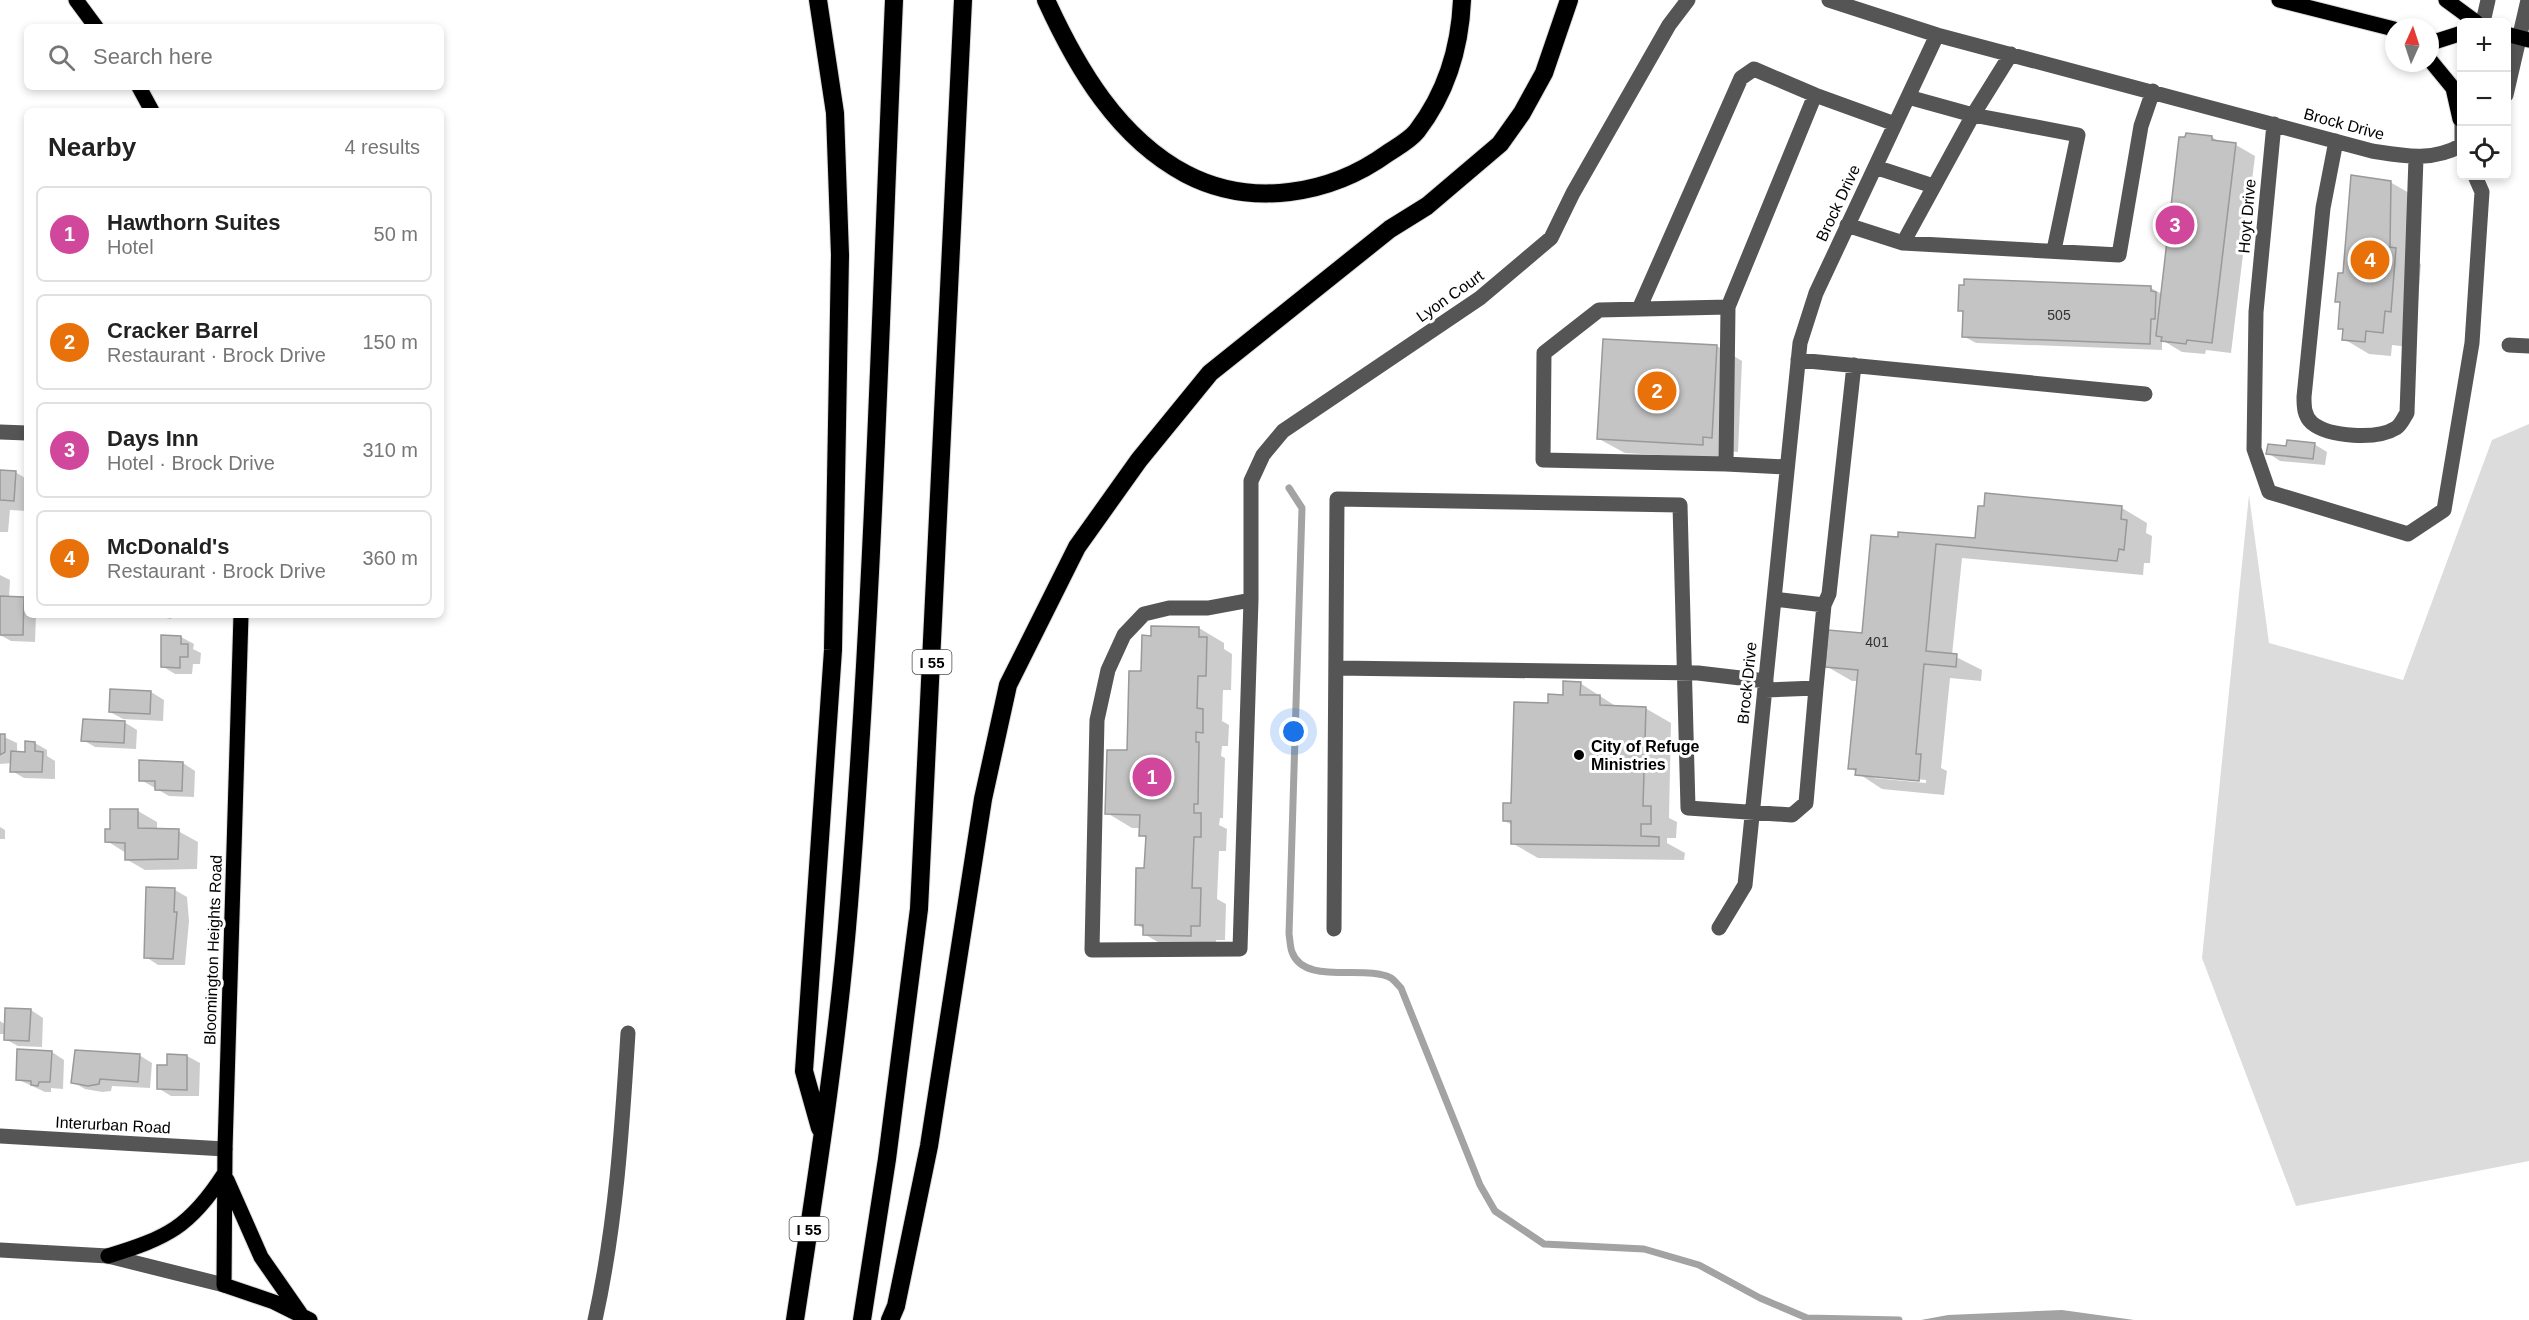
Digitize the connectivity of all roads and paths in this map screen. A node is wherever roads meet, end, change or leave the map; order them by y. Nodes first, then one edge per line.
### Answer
1 (76, 0) edge
2 (818, 0) edge
3 (894, 0) edge
4 (963, 0) edge
5 (1046, 0) edge
6 (1462, 0) edge
7 (1569, 0) edge
8 (1688, 0) edge
9 (1829, 0) edge
10 (2279, 0) edge
11 (2446, 0) edge
12 (2488, 0) edge
13 (2528, 0) edge
14 (2471, 18) edge
15 (2484, 18) edge
16 (94, 24) edge
17 (2385, 27) edge
18 (1937, 34) junction
19 (2457, 34) edge
20 (2518, 37) edge
21 (2439, 39) edge
22 (2011, 54) junction
23 (2439, 71) edge
24 (2511, 72) edge
25 (141, 90) edge
26 (2153, 92) junction
27 (1815, 95) junction
28 (1908, 97) junction
29 (2457, 102) edge
30 (150, 108) edge
31 (1973, 115) junction
32 (2274, 123) junction
33 (1895, 124) junction
34 (2336, 141) junction
35 (2457, 148) edge
36 (2416, 158) junction
37 (1875, 167) junction
38 (2477, 180) edge
39 (1933, 186) junction
40 (1847, 225) junction
41 (1903, 243) junction
42 (2054, 250) junction
43 (1728, 307) junction
44 (1639, 309) junction
45 (2509, 345) dead end
46 (2529, 346) edge
47 (1798, 360) junction
48 (1854, 365) junction
49 (2145, 394) dead end
50 (0, 432) edge
51 (24, 433) edge
52 (1726, 464) junction
53 (1787, 468) junction
54 (1774, 598) junction
55 (1251, 600) junction
56 (1824, 605) junction
57 (241, 618) edge
58 (1336, 668) junction
59 (1682, 673) junction
60 (1765, 685) junction
61 (1816, 688) junction
62 (1753, 812) junction
63 (1719, 928) dead end
64 (1334, 929) dead end
65 (628, 1032) dead end
66 (0, 1136) edge
67 (822, 1137) junction
68 (225, 1149) junction
69 (224, 1174) junction
70 (0, 1250) edge
71 (108, 1256) junction
72 (224, 1285) junction
73 (306, 1318) edge
74 (595, 1320) edge
75 (795, 1320) edge
76 (862, 1320) edge
77 (890, 1320) edge

1 - 16 main road
2 - 67 highway
3 - 67 highway, I 55
4 - 76 highway, I 55
5 - 6 highway
7 - 77 highway
8 - 55 street, Lyon Court
9 - 18 street
10 - 17 main road
11 - 14 main road
12 - 15 street
13 - 20 street
18 - 22 street, Brock Drive
18 - 28 street, Brock Drive
19 - 21 main road
20 - 24 street
22 - 26 street, Brock Drive
22 - 31 street
23 - 29 main road
25 - 30 main road
26 - 32 street, Brock Drive
26 - 42 street
27 - 33 street
27 - 43 street
27 - 44 street
28 - 31 street
28 - 33 street, Brock Drive
31 - 39 street
31 - 42 street
32 - 34 street, Brock Drive
32 - 38 street, Hoyt Drive
33 - 37 street, Brock Drive
34 - 36 street, Brock Drive
34 - 36 street
35 - 36 street, Brock Drive
37 - 39 street
37 - 40 street, Brock Drive
39 - 41 street
40 - 41 street
40 - 47 street, Brock Drive
41 - 42 street
43 - 44 street
43 - 52 street
44 - 52 street
45 - 46 street
47 - 48 street
47 - 53 street, Brock Drive
48 - 49 street
48 - 56 street
50 - 51 street
52 - 53 street
53 - 54 street, Brock Drive
54 - 56 street
54 - 60 street, Brock Drive
55 - 55 street, Lyon Court
56 - 61 street
57 - 68 main road, Bloomington Heights Road
58 - 59 street
58 - 59 street
58 - 64 street
59 - 60 street
59 - 62 street
60 - 61 street
60 - 62 street, Brock Drive
61 - 62 street
62 - 63 street, Brock Drive
65 - 74 street
66 - 68 street, Interurban Road
67 - 75 highway, I 55
68 - 69 main road, Bloomington Heights Road
69 - 71 main road
69 - 72 main road, Bloomington Heights Road
69 - 73 main road
70 - 71 street
71 - 72 street
72 - 73 main road

